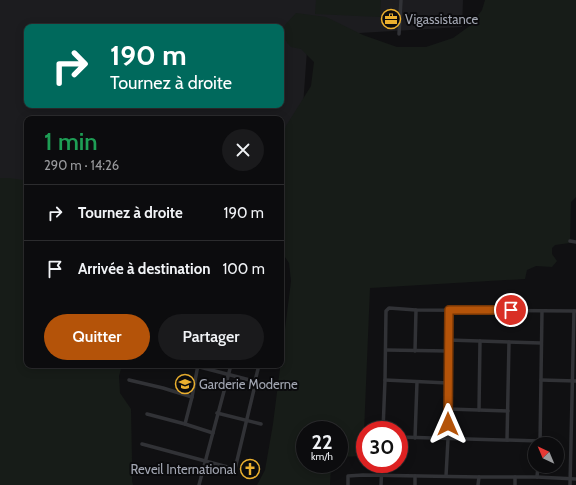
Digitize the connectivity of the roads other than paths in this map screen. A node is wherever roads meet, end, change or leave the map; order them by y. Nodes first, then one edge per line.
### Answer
1 (401, 0) edge
2 (399, 34) dead end
3 (570, 241) dead end
4 (576, 242) edge
5 (416, 310) junction
6 (449, 310) junction
7 (542, 311) junction
8 (575, 311) edge
9 (448, 340) junction
10 (480, 341) junction
11 (509, 342) junction
12 (541, 343) junction
13 (386, 350) junction
14 (415, 351) junction
15 (448, 351) junction
16 (198, 368) edge
17 (206, 368) edge
18 (230, 368) edge
19 (258, 368) edge
20 (228, 374) junction
21 (129, 380) dead end
22 (385, 380) junction
23 (541, 380) junction
24 (255, 381) junction
25 (574, 381) edge
26 (417, 382) junction
27 (448, 383) junction
28 (269, 385) dead end
29 (192, 397) junction
30 (448, 409) junction
31 (479, 410) junction
32 (508, 411) junction
33 (217, 413) junction
34 (146, 414) dead end
35 (247, 420) junction
36 (383, 421) edge
37 (185, 424) junction
38 (261, 424) dead end
39 (213, 433) junction
40 (571, 435) junction
41 (576, 435) edge
42 (540, 437) edge
43 (408, 438) edge
44 (415, 438) junction
45 (448, 439) junction
46 (508, 440) junction
47 (528, 442) edge
48 (142, 444) dead end
49 (205, 461) junction
50 (537, 473) edge
51 (381, 475) junction
52 (415, 476) junction
53 (446, 476) junction
54 (479, 477) junction
55 (515, 477) junction
56 (537, 477) junction
57 (570, 479) junction
58 (576, 479) edge
59 (198, 485) edge
60 (348, 485) edge
61 (381, 485) edge
62 (415, 485) edge
63 (478, 485) edge
64 (515, 485) edge
65 (570, 485) edge

1 - 2 street
3 - 4 street
5 - 6 street
5 - 13 street
5 - 14 street
6 - 7 street
6 - 9 street
7 - 8 street
7 - 12 street
8 - 25 street
9 - 10 street
9 - 15 street
10 - 11 street
10 - 31 street
11 - 12 street
11 - 32 street
12 - 23 street
13 - 14 street
13 - 22 street
14 - 15 street
15 - 27 street
16 - 29 street
17 - 20 street
18 - 20 street
19 - 24 street
20 - 24 street
20 - 33 street
21 - 29 street
22 - 26 street
22 - 36 street
23 - 25 street
23 - 42 street
24 - 28 street
24 - 35 street
25 - 40 street
26 - 27 street
26 - 44 street
27 - 30 street
29 - 37 street
30 - 31 street
30 - 45 street
31 - 32 street
32 - 46 street
33 - 35 street
33 - 39 street
34 - 37 street
35 - 38 street
35 - 49 street
37 - 39 street
39 - 49 street
40 - 41 street
40 - 57 street
43 - 44 street
44 - 45 street
45 - 46 street
45 - 53 street
46 - 47 street
48 - 49 street
49 - 59 street
50 - 56 street
51 - 52 street
51 - 60 street
51 - 61 street
52 - 53 street
52 - 62 street
53 - 54 street
54 - 55 street
54 - 63 street
55 - 56 street
55 - 64 street
56 - 57 street
57 - 58 street
57 - 65 street

